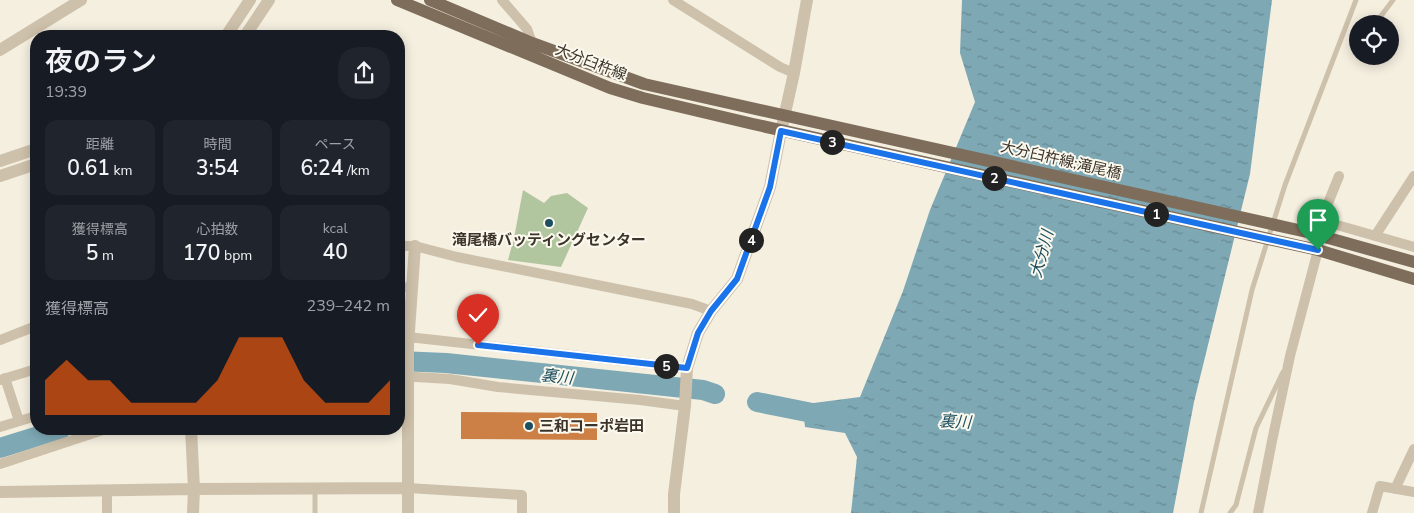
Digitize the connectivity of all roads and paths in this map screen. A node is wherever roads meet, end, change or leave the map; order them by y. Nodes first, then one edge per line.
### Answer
1 (81, 0) edge
2 (250, 0) edge
3 (269, 0) edge
4 (397, 0) edge
5 (430, 0) edge
6 (502, 0) edge
7 (673, 0) edge
8 (807, 0) edge
9 (1356, 0) edge
10 (1393, 0) edge
11 (1382, 15) edge
12 (32, 30) edge
13 (230, 30) edge
14 (249, 30) edge
15 (30, 31) edge
16 (532, 43) junction
17 (0, 50) edge
18 (794, 72) junction
19 (785, 115) junction
20 (808, 120) joint
21 (781, 131) junction
22 (804, 136) joint
23 (30, 151) edge
24 (0, 161) edge
25 (30, 166) edge
26 (0, 176) edge
27 (1339, 176) dead end
28 (1414, 176) edge
29 (1337, 225) dead end
30 (1313, 233) junction
31 (1375, 236) junction
32 (405, 246) edge
33 (415, 246) junction
34 (1414, 247) edge
35 (1318, 250) junction
36 (1414, 262) edge
37 (1414, 279) edge
38 (405, 288) edge
39 (412, 288) junction
40 (711, 311) junction
41 (30, 328) edge
42 (0, 340) edge
43 (405, 340) edge
44 (1290, 356) junction
45 (687, 368) junction
46 (30, 371) edge
47 (405, 373) edge
48 (3, 379) edge
49 (685, 404) junction
50 (30, 418) edge
51 (19, 422) junction
52 (0, 427) edge
53 (88, 435) edge
54 (191, 435) edge
55 (1414, 449) edge
56 (0, 464) edge
57 (408, 488) junction
58 (194, 489) junction
59 (1395, 489) junction
60 (108, 490) junction
61 (315, 490) junction
62 (0, 492) edge
63 (1414, 492) edge
64 (108, 513) edge
65 (193, 513) edge
66 (315, 513) edge
67 (408, 513) edge
68 (522, 513) edge
69 (674, 513) edge
70 (1201, 513) edge
71 (1230, 513) edge
72 (1258, 513) edge
73 (1372, 513) edge

1 - 12 street
2 - 13 street
3 - 14 street
4 - 21 main road, 大分臼杵線
5 - 16 main road, 大分臼杵線
6 - 16 street
7 - 18 street
8 - 18 street
9 - 70 lane
10 - 11 lane
15 - 17 street
16 - 19 main road, 大分臼杵線
18 - 19 street
19 - 20 main road, 大分臼杵線
19 - 21 street
20 - 30 main road, 大分臼杵線;滝尾橋
21 - 22 main road, 大分臼杵線
21 - 40 street
22 - 35 main road, 大分臼杵線;滝尾橋
23 - 24 street
25 - 26 street
27 - 30 street
28 - 31 street
29 - 31 street
30 - 36 main road, 大分臼杵線;滝尾橋
31 - 34 street
32 - 33 street
33 - 39 street
33 - 40 street
35 - 37 main road, 大分臼杵線;滝尾橋
35 - 44 street
38 - 39 street
39 - 43 street
40 - 45 street
41 - 42 street
43 - 45 street
43 - 47 street
44 - 71 lane
44 - 72 street
45 - 49 street
46 - 48 street
47 - 49 street
47 - 57 street
48 - 51 street
49 - 69 street
50 - 51 street
51 - 52 street
53 - 56 street
54 - 58 street
55 - 59 street
57 - 61 street
57 - 67 street
57 - 68 street
58 - 60 street
58 - 61 street
58 - 65 street
59 - 63 street
59 - 73 street
60 - 62 street
60 - 64 street
61 - 66 lane

